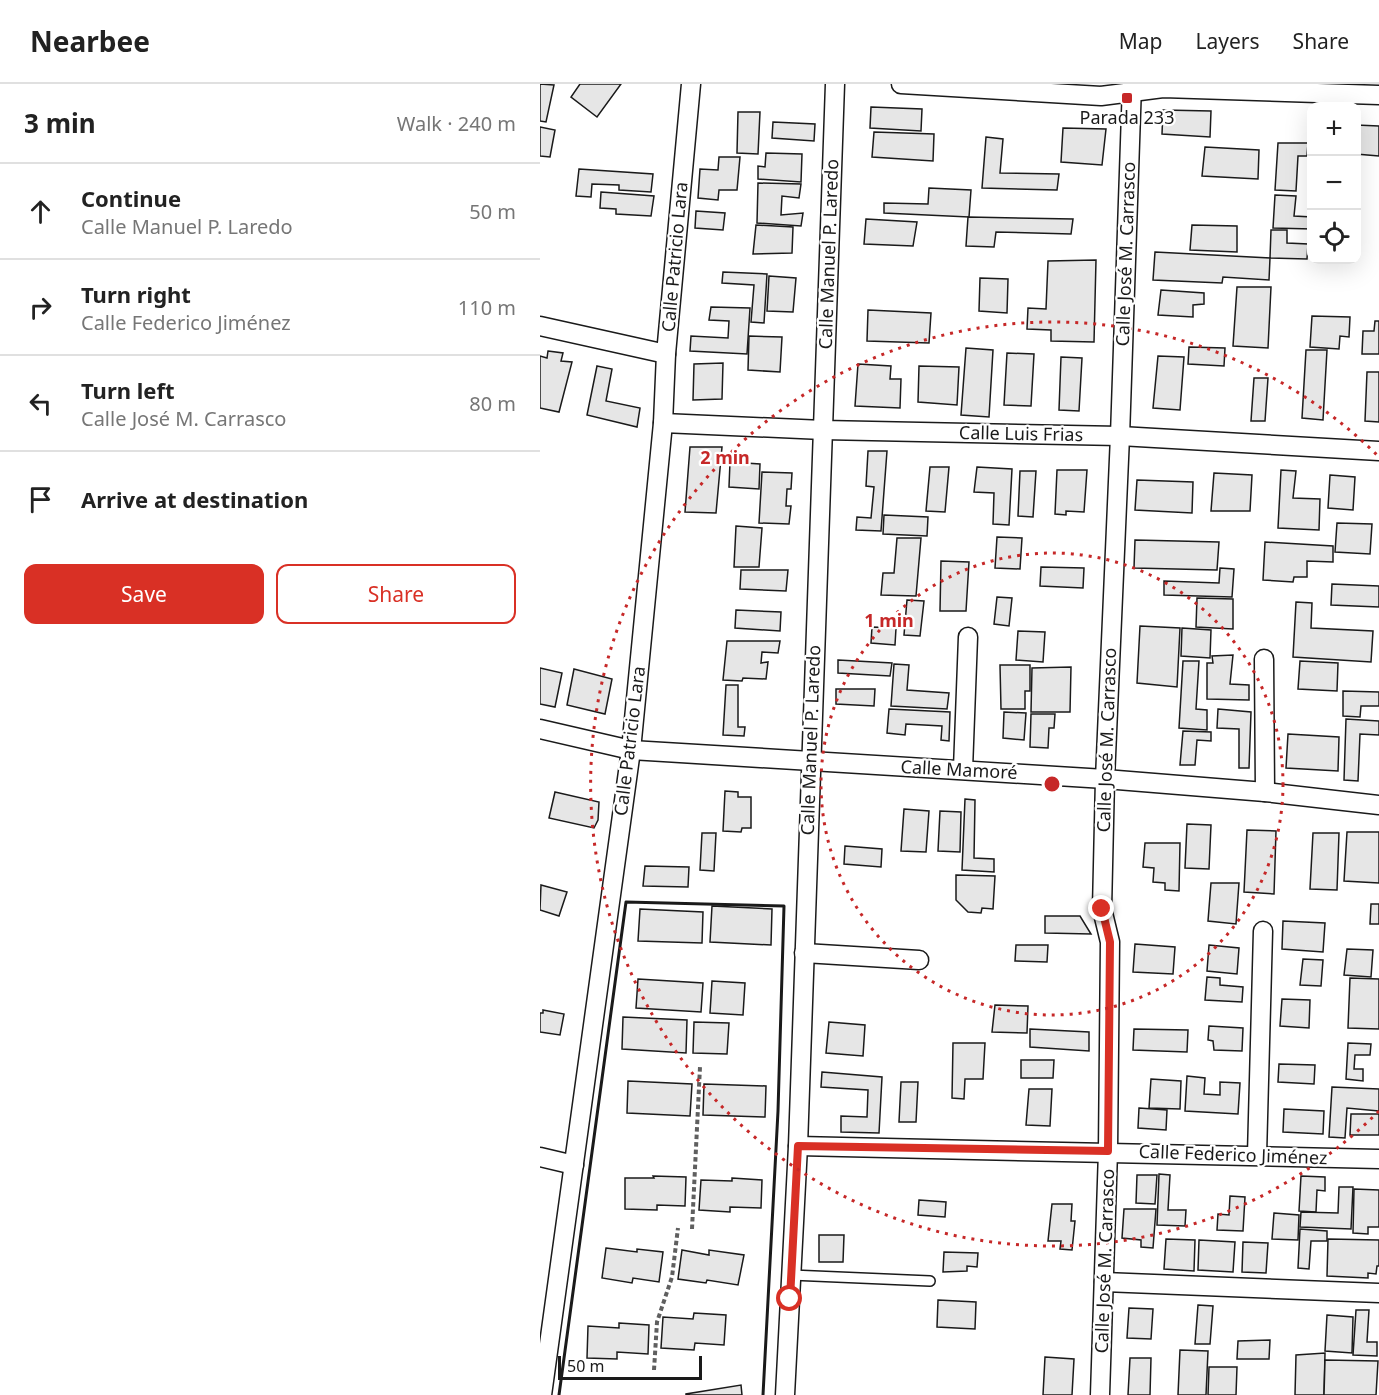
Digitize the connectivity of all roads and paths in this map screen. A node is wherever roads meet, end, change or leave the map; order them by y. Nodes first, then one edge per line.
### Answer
1 (691, 84) edge
2 (835, 84) edge
3 (901, 84) edge
4 (1132, 89) edge
5 (1379, 95) edge
6 (540, 326) edge
7 (666, 354) junction
8 (663, 423) junction
9 (823, 430) junction
10 (1120, 436) junction
11 (1379, 450) edge
12 (968, 637) dead end
13 (1264, 658) dead end
14 (540, 729) edge
15 (631, 750) junction
16 (810, 761) junction
17 (963, 770) junction
18 (1105, 779) junction
19 (1265, 792) junction
20 (1379, 805) edge
21 (1263, 932) dead end
22 (804, 953) junction
23 (919, 960) dead end
24 (700, 1067) dead end
25 (798, 1146) junction
26 (1108, 1151) junction
27 (1257, 1155) junction
28 (540, 1157) edge
29 (1379, 1158) edge
30 (574, 1165) junction
31 (678, 1228) dead end
32 (692, 1229) dead end
33 (791, 1275) junction
34 (930, 1281) dead end
35 (1104, 1282) junction
36 (1379, 1293) edge
37 (654, 1370) dead end
38 (542, 1395) edge
39 (785, 1395) edge
40 (1100, 1395) edge

1 - 7 street, Calle Patricio Lara
2 - 9 street, Calle Manuel P. Laredo
3 - 4 street
4 - 5 street
4 - 10 street, Calle José M. Carrasco
6 - 7 street
7 - 8 street, Calle Patricio Lara
8 - 9 street, Calle Luis Frias
8 - 15 street, Calle Patricio Lara
9 - 10 street, Calle Luis Frias
9 - 16 street, Calle Manuel P. Laredo
10 - 11 street, Calle Luis Frias
10 - 18 street, Calle José M. Carrasco
12 - 17 street
13 - 19 street
14 - 15 street, Calle Mamoré
15 - 16 street, Calle Mamoré
15 - 30 street, Calle Patricio Lara
16 - 17 street, Calle Mamoré
16 - 22 street, Calle Manuel P. Laredo
17 - 18 street, Calle Mamoré
18 - 19 street, Calle Mamoré
18 - 26 street, Calle José M. Carrasco
19 - 20 street, Calle Mamoré
21 - 27 street
22 - 23 street
22 - 25 street, Calle Manuel P. Laredo
24 - 32 path
25 - 26 street, Calle Federico Jiménez
25 - 33 street, Calle Manuel P. Laredo
26 - 27 street, Calle Federico Jiménez
26 - 35 street, Calle José M. Carrasco
27 - 29 street, Calle Federico Jiménez
28 - 30 street
30 - 38 street, Calle Patricio Lara
31 - 37 path
33 - 34 lane
33 - 39 street, Calle Manuel P. Laredo
35 - 36 street
35 - 40 street, Calle José M. Carrasco

